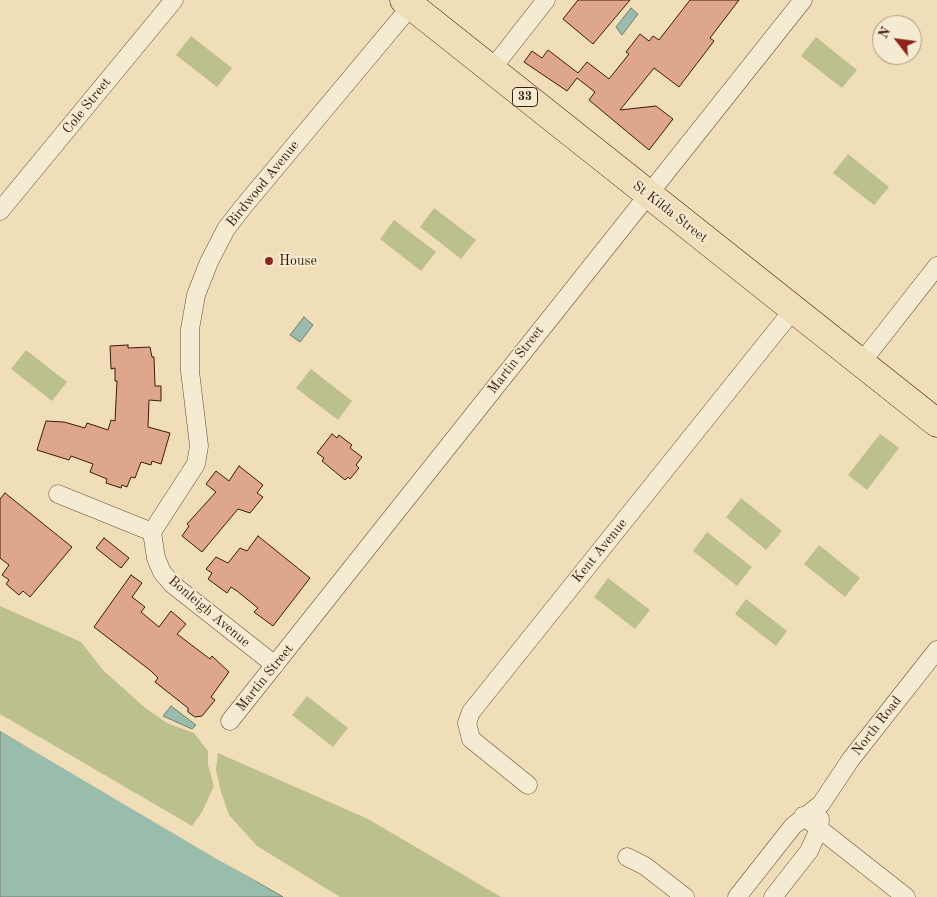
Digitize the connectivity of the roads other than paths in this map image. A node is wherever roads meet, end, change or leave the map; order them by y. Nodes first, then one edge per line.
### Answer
1 (174, 0) edge
2 (546, 0) edge
3 (803, 0) edge
4 (407, 3) edge
5 (491, 70) junction
6 (648, 194) junction
7 (0, 211) edge
8 (937, 266) edge
9 (793, 310) junction
10 (861, 363) junction
11 (937, 423) edge
12 (58, 494) dead end
13 (152, 532) junction
14 (937, 650) edge
15 (275, 665) junction
16 (230, 721) dead end
17 (528, 785) dead end
18 (821, 804) junction
19 (803, 816) junction
20 (819, 829) junction
21 (627, 857) dead end
22 (685, 897) edge
23 (737, 897) edge
24 (773, 897) edge
25 (906, 897) edge

1 - 7 street, Cole Street
2 - 5 street
3 - 6 street, Martin Street
4 - 5 main road, St Kilda Street / 33
4 - 13 street, Birdwood Avenue
5 - 6 main road, St Kilda Street / 33
6 - 9 main road, St Kilda Street / 33
6 - 15 street, Martin Street
8 - 10 street
9 - 10 main road, St Kilda Street / 33
9 - 17 street, Kent Avenue
10 - 11 main road, St Kilda Street / 33
12 - 13 street
13 - 15 street, Bonleigh Avenue
14 - 18 street, North Road
15 - 16 street, Martin Street
18 - 19 street, North Road
18 - 20 street, North Road
19 - 20 street
19 - 23 street, North Road
20 - 24 street, North Road
20 - 25 street
21 - 22 street

